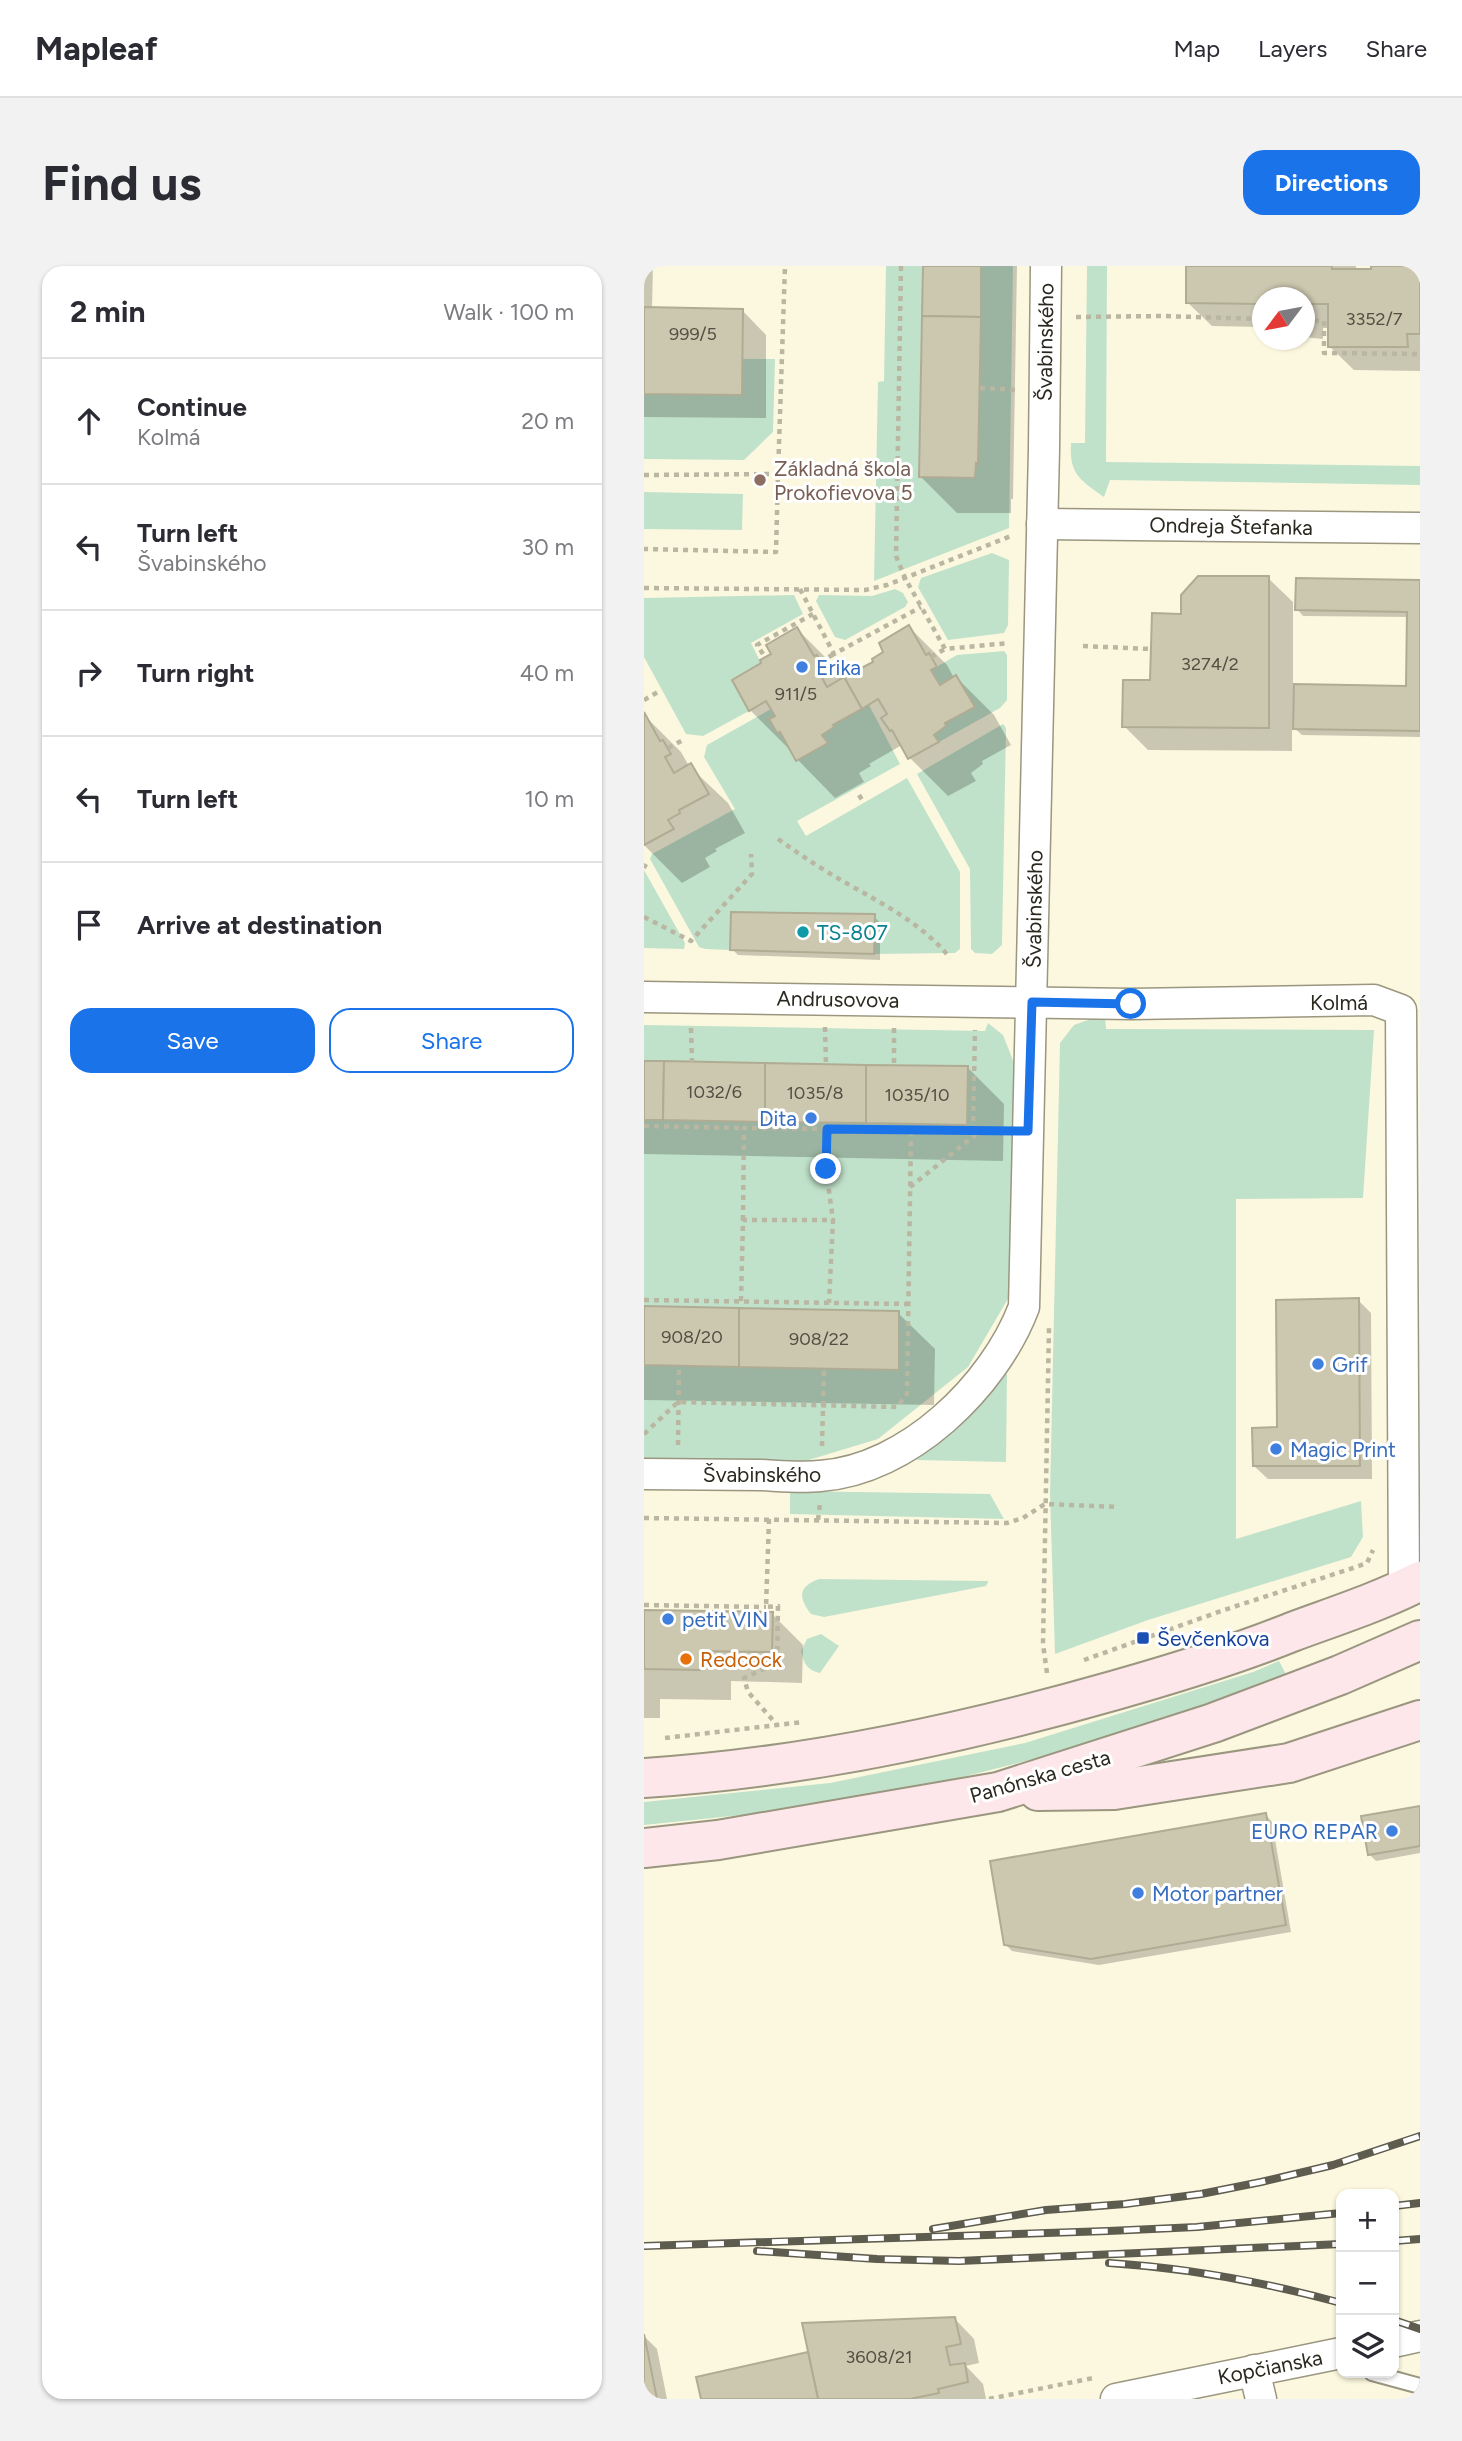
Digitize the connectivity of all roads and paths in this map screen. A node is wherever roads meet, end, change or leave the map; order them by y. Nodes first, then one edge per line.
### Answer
1 (785, 266) edge
2 (901, 266) edge
3 (1046, 266) edge
4 (1107, 318) dead end
5 (1252, 319) edge
6 (1315, 321) edge
7 (1420, 354) edge
8 (980, 388) dead end
9 (1018, 390) dead end
10 (778, 474) junction
11 (644, 475) edge
12 (1042, 524) junction
13 (1420, 528) edge
14 (644, 549) edge
15 (905, 578) junction
16 (644, 588) edge
17 (800, 589) junction
18 (921, 607) junction
19 (813, 614) junction
20 (1014, 642) dead end
21 (1083, 646) dead end
22 (945, 649) junction
23 (1151, 649) dead end
24 (763, 654) dead end
25 (834, 654) junction
26 (931, 657) dead end
27 (820, 662) dead end
28 (658, 692) dead end
29 (644, 700) edge
30 (685, 738) dead end
31 (668, 748) dead end
32 (859, 795) dead end
33 (864, 803) dead end
34 (778, 839) dead end
35 (751, 854) dead end
36 (644, 917) edge
37 (950, 958) dead end
38 (644, 997) edge
39 (1032, 1002) junction
40 (691, 1020) dead end
41 (825, 1023) dead end
42 (894, 1024) dead end
43 (976, 1025) dead end
44 (692, 1062) dead end
45 (826, 1064) dead end
46 (894, 1065) dead end
47 (644, 1126) edge
48 (744, 1128) junction
49 (827, 1129) junction
50 (911, 1130) junction
51 (977, 1131) junction
52 (1028, 1131) junction
53 (910, 1187) junction
54 (743, 1220) junction
55 (833, 1220) junction
56 (644, 1300) edge
57 (741, 1301) junction
58 (829, 1303) junction
59 (908, 1304) junction
60 (678, 1366) dead end
61 (678, 1402) junction
62 (644, 1434) edge
63 (644, 1474) edge
64 (677, 1474) junction
65 (1045, 1504) junction
66 (1119, 1507) dead end
67 (644, 1518) edge
68 (769, 1520) junction
69 (1375, 1544) dead end
70 (1412, 1585) edge
71 (644, 1605) edge
72 (766, 1607) junction
73 (1420, 1640) edge
74 (1072, 1665) dead end
75 (1060, 1669) dead end
76 (1048, 1673) junction
77 (1034, 1676) dead end
78 (1420, 1720) edge
79 (811, 1721) dead end
80 (777, 1725) junction
81 (659, 1739) dead end
82 (644, 1778) edge
83 (998, 1792) junction
84 (644, 1848) edge
85 (1420, 2336) edge
86 (1399, 2341) edge
87 (1336, 2356) edge
88 (1254, 2370) junction
89 (1390, 2378) edge
90 (1420, 2386) edge
91 (1116, 2399) edge
92 (1261, 2399) edge

1 - 10 path
2 - 15 path
3 - 12 street, Švabinského
4 - 5 path
6 - 7 path
8 - 9 path
10 - 11 path
10 - 14 path
12 - 13 street, Ondreja Štefanka
12 - 15 path
12 - 39 street, Švabinského
15 - 17 path
15 - 18 path
16 - 17 path
17 - 19 path
18 - 22 path
18 - 25 path
19 - 24 path
19 - 25 path
20 - 22 path
21 - 23 path
22 - 26 path
25 - 27 path
28 - 29 path
30 - 31 path
32 - 33 path
34 - 37 path
35 - 36 path
38 - 39 street, Andrusovova
39 - 52 street, Švabinského
39 - 70 street, Kolmá
40 - 44 path
41 - 45 path
42 - 46 path
43 - 51 path
47 - 48 path
48 - 49 path
48 - 54 path
49 - 50 path
49 - 55 path
50 - 51 path
50 - 53 path
51 - 52 path
51 - 53 path
52 - 64 street, Švabinského
53 - 59 path
54 - 55 path
54 - 57 path
55 - 58 path
56 - 57 path
57 - 58 path
58 - 59 path
59 - 61 path
60 - 61 path
61 - 62 path
61 - 64 path
63 - 64 street, Švabinského
65 - 66 path
65 - 68 path
65 - 76 path
67 - 68 path
68 - 72 path
69 - 74 path
70 - 82 main road
71 - 72 path
72 - 80 path
73 - 83 main road, Panónska cesta
75 - 76 path
76 - 77 path
78 - 83 main road
79 - 80 path
80 - 81 path
83 - 84 main road, Panónska cesta
85 - 86 street
87 - 88 street, Kopčianska
88 - 91 street, Kopčianska
88 - 92 street
89 - 90 lane

